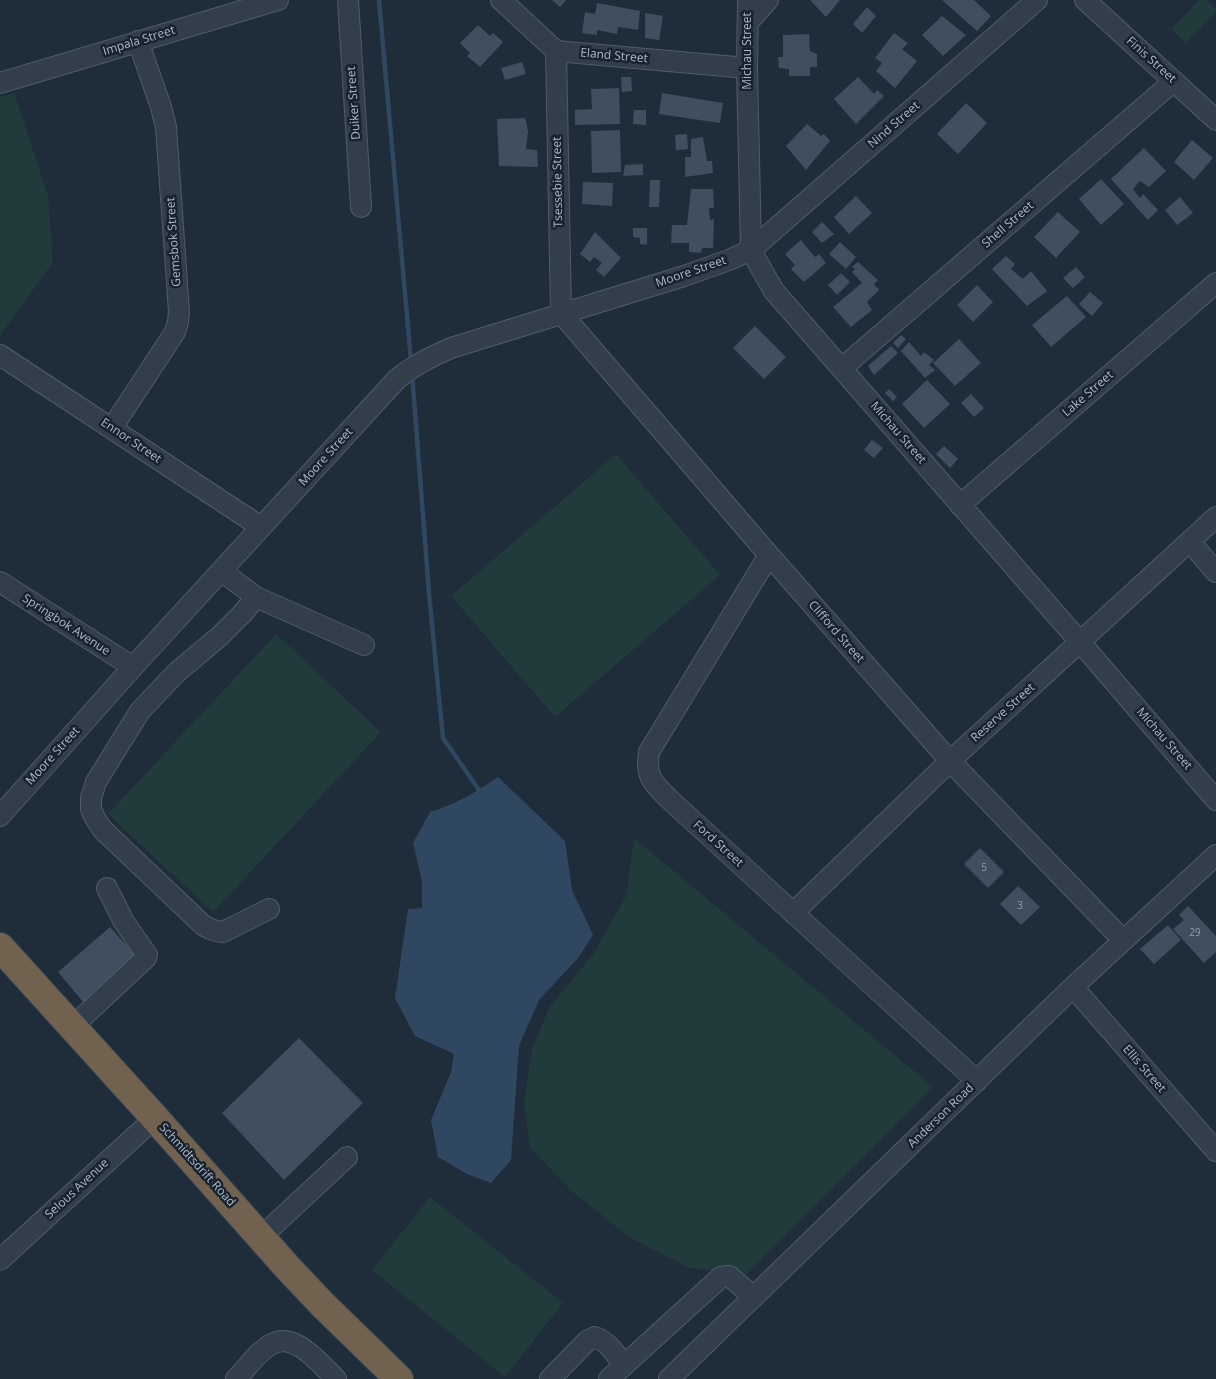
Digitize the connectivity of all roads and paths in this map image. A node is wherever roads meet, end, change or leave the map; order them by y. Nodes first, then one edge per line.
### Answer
1 (278, 0) edge
2 (348, 0) edge
3 (501, 0) edge
4 (748, 0) edge
5 (768, 0) edge
6 (1037, 0) edge
7 (1086, 0) edge
8 (748, 22) junction
9 (138, 40) junction
10 (556, 51) junction
11 (747, 68) junction
12 (1174, 81) junction
13 (0, 82) edge
14 (1216, 120) edge
15 (361, 207) dead end
16 (752, 250) junction
17 (1216, 283) edge
18 (561, 313) junction
19 (0, 355) edge
20 (842, 368) junction
21 (112, 428) junction
22 (960, 504) junction
23 (1216, 517) edge
24 (261, 527) junction
25 (1190, 542) junction
26 (769, 555) junction
27 (221, 571) junction
28 (1216, 572) edge
29 (0, 582) edge
30 (256, 597) junction
31 (1080, 642) junction
32 (364, 645) dead end
33 (132, 667) junction
34 (950, 760) junction
35 (1216, 800) edge
36 (0, 816) edge
37 (1216, 855) edge
38 (107, 888) dead end
39 (269, 909) dead end
40 (793, 912) junction
41 (1123, 940) junction
42 (0, 947) edge
43 (1073, 987) junction
44 (72, 1027) junction
45 (977, 1081) junction
46 (155, 1118) junction
47 (1216, 1151) edge
48 (347, 1157) dead end
49 (261, 1237) junction
50 (3, 1250) edge
51 (754, 1297) junction
52 (624, 1365) junction
53 (559, 1376) edge
54 (236, 1379) edge
55 (336, 1379) edge
56 (399, 1379) edge
57 (609, 1379) edge
58 (669, 1379) edge

1 - 9 street, Impala Street
2 - 15 street, Duiker Street
3 - 10 street
4 - 8 street, Michau Street
5 - 8 street
6 - 16 street, Nind Street
7 - 12 street, Finis Street
8 - 11 street, Michau Street
9 - 13 street, Impala Street
9 - 21 street, Gemsbok Street
10 - 11 street, Eland Street
10 - 18 street, Tsessebie Street
11 - 16 street, Michau Street
12 - 14 street, Finis Street
12 - 20 street, Shell Street
16 - 18 street, Moore Street
16 - 20 street, Michau Street
17 - 22 street, Lake Street
18 - 24 street, Moore Street
18 - 26 street, Clifford Street
19 - 21 street, Ennor Street
20 - 22 street, Michau Street
21 - 24 street, Ennor Street
22 - 31 street, Michau Street
23 - 25 street, Reserve Street
24 - 27 street, Moore Street
25 - 28 street
25 - 31 street, Reserve Street
26 - 34 street, Clifford Street
26 - 40 street, Ford Street
27 - 30 street
27 - 33 street, Moore Street
29 - 33 street, Springbok Avenue
30 - 32 street
30 - 39 street
31 - 34 street, Reserve Street
31 - 35 street, Michau Street
33 - 36 street, Moore Street
34 - 40 street, Reserve Street
34 - 41 street, Clifford Street
37 - 41 street, Anderson Road
38 - 44 street
40 - 45 street, Ford Street
41 - 43 street, Anderson Road
42 - 44 highway, Schmidtsdrift Road
43 - 45 street, Anderson Road
43 - 47 street, Ellis Street
44 - 46 highway, Schmidtsdrift Road
45 - 51 street, Anderson Road
46 - 49 highway, Schmidtsdrift Road
46 - 50 street, Selous Avenue
48 - 49 street
49 - 56 highway, Schmidtsdrift Road
51 - 52 street
51 - 58 street, Anderson Road
52 - 53 street
52 - 57 street
54 - 55 street

